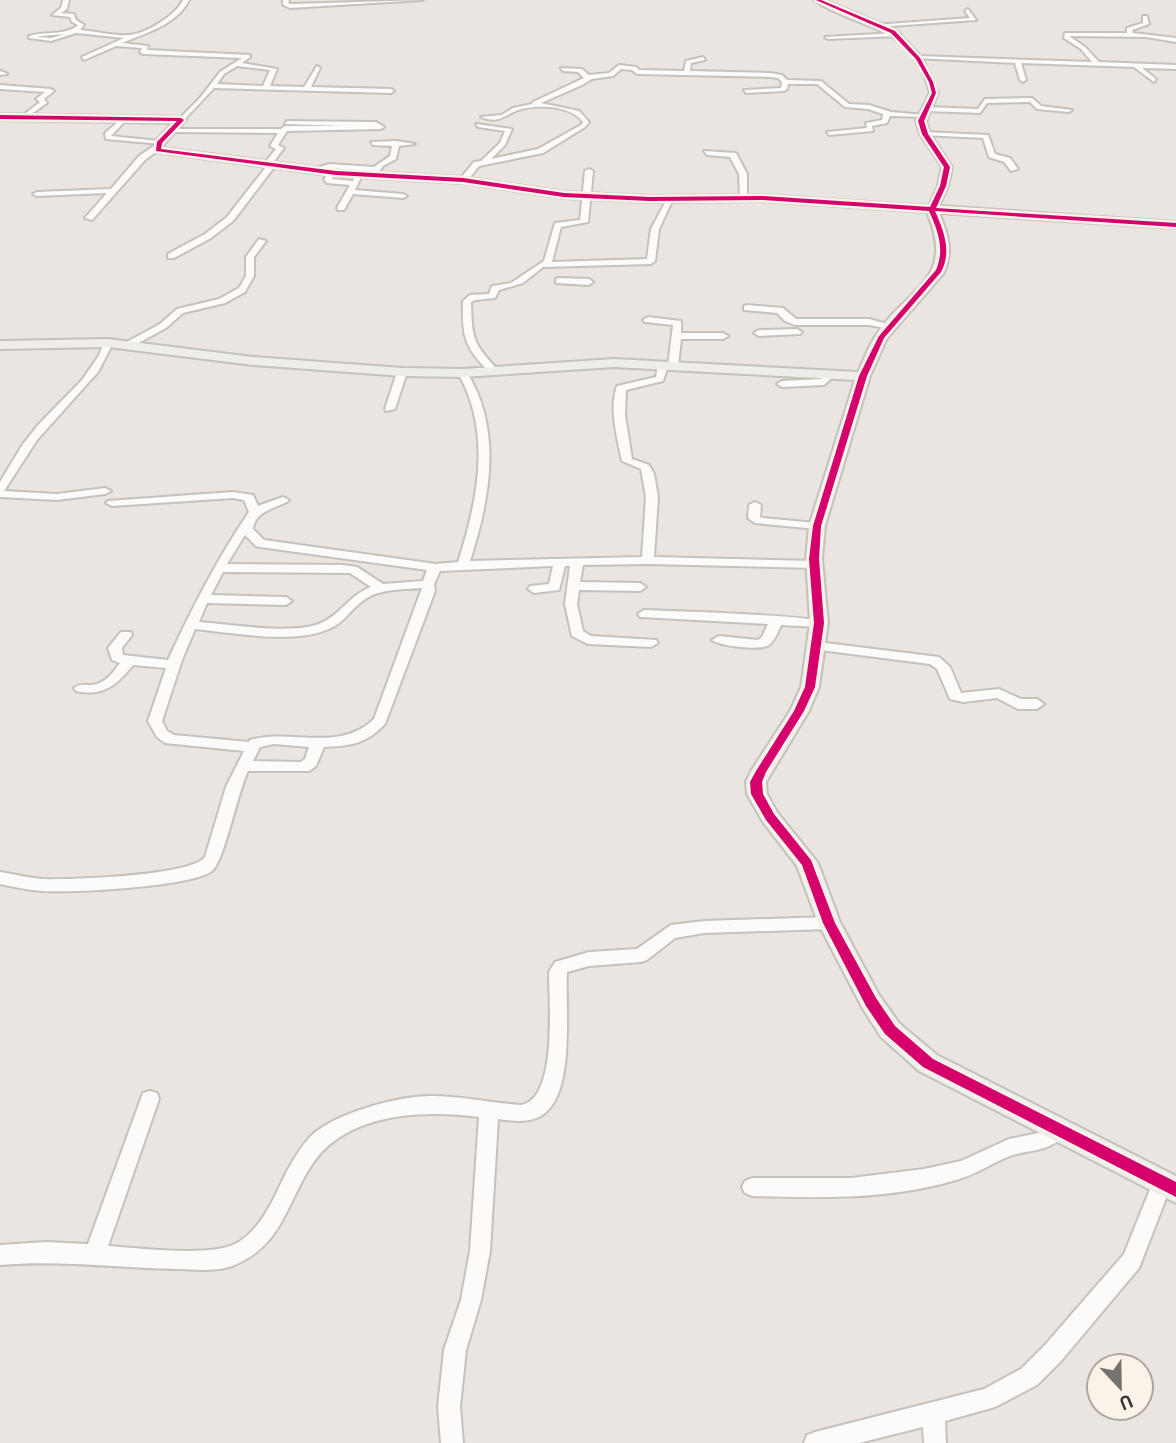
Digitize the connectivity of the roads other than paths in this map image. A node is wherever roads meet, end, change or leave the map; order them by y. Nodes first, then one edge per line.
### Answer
1 (66, 0) edge
2 (186, 0) edge
3 (286, 0) edge
4 (420, 0) edge
5 (818, 0) edge
6 (406, 1) edge
7 (335, 2) edge
8 (309, 3) edge
9 (968, 11) dead end
10 (1145, 17) dead end
11 (877, 25) junction
12 (75, 31) junction
13 (896, 35) junction
14 (1132, 35) junction
15 (133, 37) junction
16 (828, 37) dead end
17 (1176, 40) edge
18 (115, 44) junction
19 (84, 58) dead end
20 (918, 58) junction
21 (703, 59) dead end
22 (1018, 63) junction
23 (237, 64) junction
24 (1097, 64) junction
25 (1135, 65) junction
26 (1176, 67) edge
27 (317, 68) dead end
28 (598, 68) dead end
29 (563, 69) dead end
30 (617, 69) junction
31 (687, 72) junction
32 (588, 78) junction
33 (1023, 80) dead end
34 (1154, 80) dead end
35 (785, 82) junction
36 (212, 86) junction
37 (0, 87) edge
38 (266, 88) junction
39 (307, 88) junction
40 (390, 91) dead end
41 (746, 91) dead end
42 (538, 105) junction
43 (553, 107) junction
44 (954, 110) junction
45 (1069, 110) dead end
46 (925, 112) junction
47 (887, 113) junction
48 (509, 114) junction
49 (542, 114) dead end
50 (534, 116) dead end
51 (0, 117) edge
52 (24, 117) junction
53 (484, 117) dead end
54 (125, 118) junction
55 (181, 120) junction
56 (478, 125) dead end
57 (285, 126) junction
58 (171, 130) junction
59 (829, 133) dead end
60 (925, 134) junction
61 (956, 134) junction
62 (373, 143) dead end
63 (396, 143) junction
64 (411, 144) dead end
65 (158, 146) junction
66 (707, 153) dead end
67 (484, 162) junction
68 (269, 165) junction
69 (1014, 169) dead end
70 (312, 170) junction
71 (589, 171) dead end
72 (374, 172) junction
73 (463, 180) junction
74 (355, 183) junction
75 (111, 191) junction
76 (37, 194) dead end
77 (403, 196) dead end
78 (588, 197) junction
79 (744, 198) junction
80 (671, 199) junction
81 (341, 208) dead end
82 (932, 210) junction
83 (89, 218) dead end
84 (1176, 225) edge
85 (262, 241) dead end
86 (171, 256) dead end
87 (540, 265) junction
88 (564, 265) junction
89 (589, 282) dead end
90 (747, 308) dead end
91 (648, 320) dead end
92 (890, 326) junction
93 (797, 331) junction
94 (759, 332) dead end
95 (678, 336) junction
96 (723, 336) dead end
97 (108, 343) junction
98 (0, 345) edge
99 (128, 345) junction
100 (668, 366) junction
101 (493, 370) junction
102 (402, 372) junction
103 (463, 373) junction
104 (831, 374) junction
105 (863, 376) junction
106 (782, 384) dead end
107 (390, 409) dead end
108 (0, 491) edge
109 (283, 500) dead end
110 (755, 506) dead end
111 (255, 512) junction
112 (248, 524) junction
113 (817, 526) junction
114 (648, 560) junction
115 (560, 562) junction
116 (577, 562) junction
117 (463, 565) junction
118 (814, 565) junction
119 (220, 568) junction
120 (436, 568) junction
121 (428, 584) junction
122 (574, 586) junction
123 (640, 587) dead end
124 (381, 588) junction
125 (534, 589) dead end
126 (205, 600) junction
127 (286, 601) dead end
128 (644, 614) dead end
129 (777, 620) junction
130 (819, 623) junction
131 (191, 625) junction
132 (126, 635) dead end
133 (719, 640) dead end
134 (651, 642) dead end
135 (817, 646) junction
136 (129, 661) junction
137 (173, 665) junction
138 (81, 688) dead end
139 (1037, 704) dead end
140 (318, 743) junction
141 (251, 747) junction
142 (243, 766) junction
143 (0, 878) edge
144 (829, 923) junction
145 (150, 1099) dead end
146 (489, 1111) junction
147 (1057, 1130) junction
148 (752, 1187) dead end
149 (1169, 1187) edge
150 (95, 1254) junction
151 (0, 1255) edge
152 (933, 1414) junction
153 (452, 1443) edge
154 (815, 1443) edge
155 (935, 1443) edge

1 - 12 street
2 - 15 street
3 - 8 street
4 - 6 street
5 - 11 street
6 - 7 street
7 - 8 street
9 - 11 street
10 - 14 street
11 - 13 street
12 - 12 street
12 - 15 street
13 - 16 street
13 - 20 street
14 - 17 street
14 - 24 street
15 - 18 street
18 - 19 street
18 - 23 street
20 - 22 street
20 - 46 street
21 - 31 street
22 - 24 street
22 - 33 street
23 - 36 street
23 - 38 street
24 - 25 street
25 - 26 street
25 - 34 street
27 - 39 street
28 - 30 street
29 - 32 street
30 - 31 street
30 - 32 street
31 - 35 street
32 - 42 street
35 - 41 street
35 - 47 street
36 - 38 street
36 - 55 street
37 - 52 street
38 - 39 street
39 - 40 street
42 - 43 street
42 - 48 street
43 - 49 street
43 - 67 street
44 - 45 street
44 - 46 street
44 - 61 street
46 - 47 street
46 - 60 street
47 - 59 street
48 - 50 street
48 - 53 street
51 - 52 street
52 - 54 street
54 - 55 street
54 - 65 street
55 - 58 street
56 - 67 street
57 - 57 street
57 - 58 street
57 - 68 street
58 - 65 street
60 - 61 street
60 - 82 street
61 - 69 street
62 - 63 street
63 - 64 street
63 - 72 street
65 - 68 street
65 - 75 street
66 - 79 street
67 - 73 street
68 - 70 street
68 - 86 street
70 - 72 street
70 - 74 street
71 - 78 street
72 - 73 street
72 - 74 street
73 - 78 street
74 - 77 street
74 - 81 street
75 - 76 street
75 - 83 street
78 - 80 street
78 - 87 street
79 - 80 street
79 - 82 street
80 - 88 street
82 - 84 street
82 - 92 street
85 - 99 street
87 - 88 street
87 - 101 street
88 - 89 street
90 - 93 street
91 - 95 street
92 - 93 street
92 - 105 street
93 - 94 street
95 - 96 street
95 - 100 street
97 - 98 street
97 - 99 street
97 - 108 street
99 - 102 street
100 - 101 street
100 - 104 street
100 - 114 street
101 - 103 street
102 - 103 street
102 - 107 street
103 - 117 street
104 - 105 street
104 - 106 street
105 - 113 street
108 - 111 street
109 - 111 street
110 - 113 street
111 - 112 street
112 - 119 street
112 - 120 street
113 - 118 street
114 - 116 street
114 - 118 street
115 - 116 street
115 - 117 street
115 - 125 street
116 - 122 street
117 - 120 street
118 - 130 street
119 - 124 street
119 - 126 street
120 - 121 street
121 - 124 street
121 - 140 street
122 - 123 street
122 - 134 street
124 - 131 street
126 - 127 street
126 - 131 street
128 - 129 street
129 - 130 street
129 - 133 street
130 - 135 street
131 - 137 street
132 - 136 street
135 - 139 street
135 - 144 street
136 - 137 street
136 - 138 street
137 - 141 street
140 - 141 street
140 - 142 street
141 - 142 street
142 - 143 street
144 - 146 street
144 - 147 street
145 - 150 street
146 - 150 street
146 - 153 street
147 - 148 street
147 - 149 street
149 - 152 street
150 - 151 street
152 - 154 street
152 - 155 street

